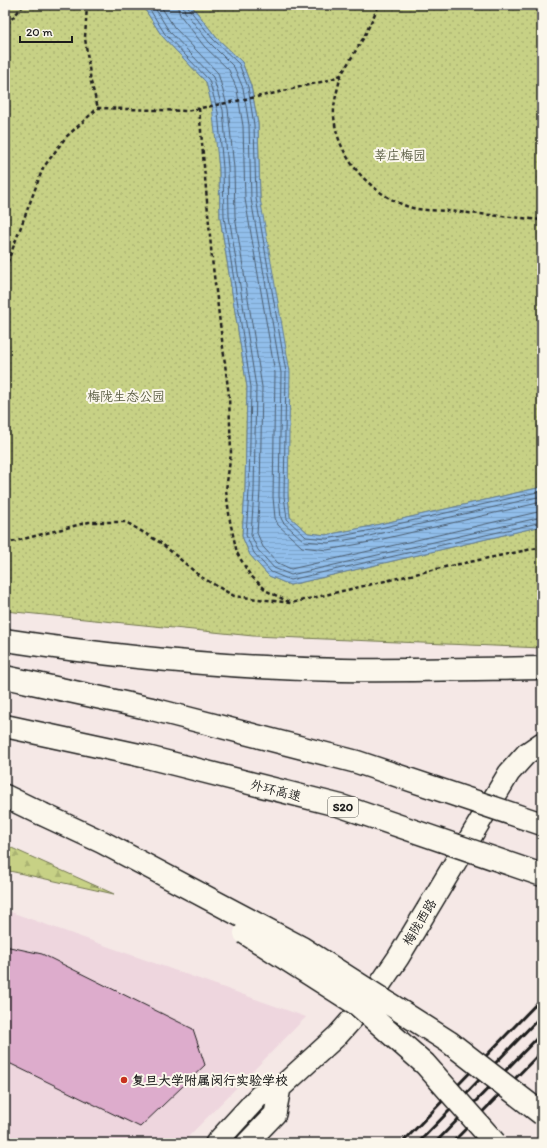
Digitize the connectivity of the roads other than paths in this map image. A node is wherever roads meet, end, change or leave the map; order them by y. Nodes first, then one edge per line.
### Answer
1 (5, 640) edge
2 (542, 668) edge
3 (5, 677) edge
4 (5, 726) edge
5 (542, 743) edge
6 (5, 796) edge
7 (542, 824) edge
8 (102, 842) junction
9 (542, 875) edge
10 (280, 1088) junction
11 (542, 1114) edge
12 (216, 1143) edge
13 (247, 1143) edge
14 (495, 1143) edge

1 - 2 highway
3 - 7 highway, bridge
4 - 9 highway, 外环高速 / S20, bridge
5 - 10 street, 梅陇西路
6 - 8 highway, bridge
8 - 11 highway, bridge
8 - 14 highway, bridge
10 - 12 street, 梅陇西路
10 - 13 street

